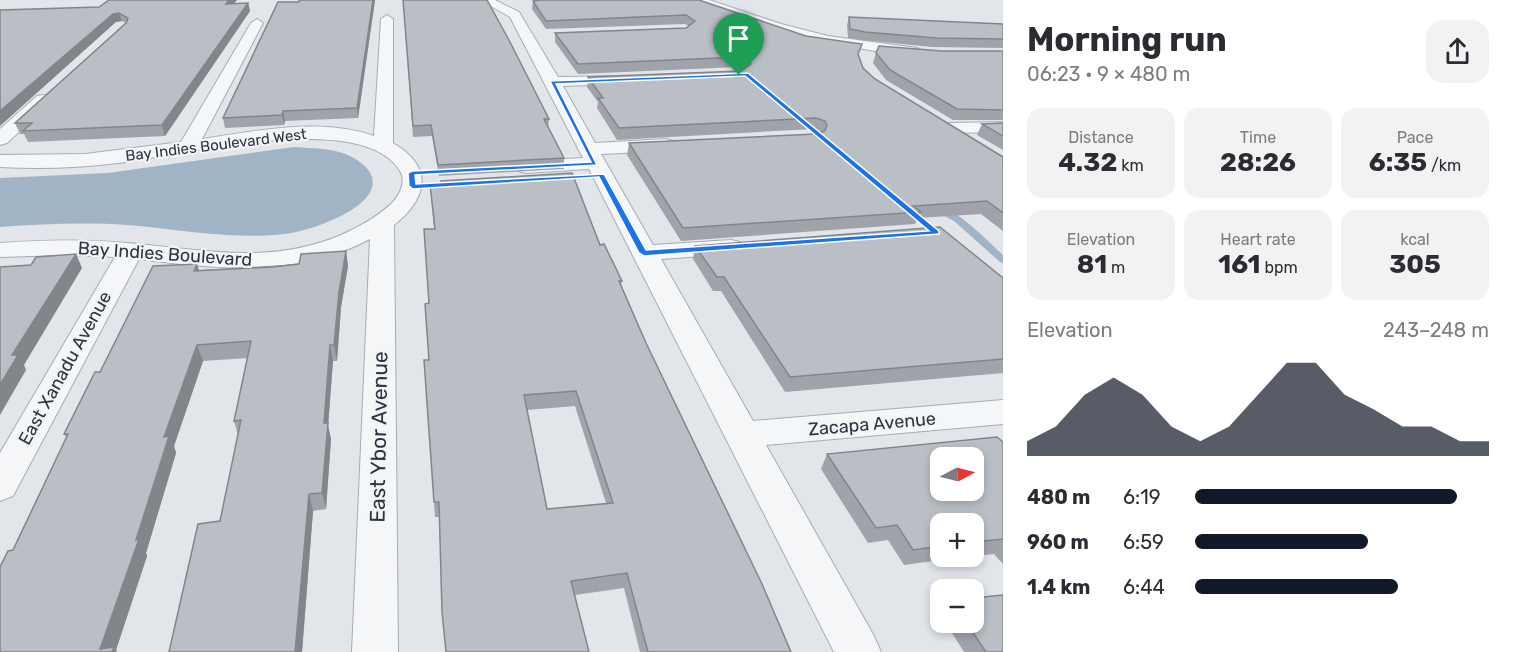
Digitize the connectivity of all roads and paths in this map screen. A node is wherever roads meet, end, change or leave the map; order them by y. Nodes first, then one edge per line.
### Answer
1 (692, 0) edge
2 (499, 2) edge
3 (387, 19) dead end
4 (257, 23) dead end
5 (931, 53) edge
6 (645, 78) edge
7 (552, 82) junction
8 (52, 91) edge
9 (931, 117) edge
10 (1003, 127) edge
11 (949, 128) junction
12 (0, 139) edge
13 (682, 144) edge
14 (976, 145) edge
15 (383, 147) junction
16 (188, 148) junction
17 (0, 161) edge
18 (594, 162) junction
19 (505, 175) edge
20 (422, 179) joint
21 (909, 210) edge
22 (382, 222) junction
23 (925, 233) edge
24 (749, 246) edge
25 (0, 250) edge
26 (131, 251) junction
27 (644, 253) junction
28 (1003, 412) edge
29 (742, 435) junction
30 (0, 486) edge
31 (375, 652) edge
32 (858, 652) edge

1 - 5 street
2 - 7 street
3 - 15 street
4 - 16 street
6 - 7 street
7 - 18 street
8 - 12 street
9 - 11 street
10 - 11 street
11 - 14 street
13 - 18 street
15 - 16 street, Bay Indies Boulevard West
15 - 20 street, Bay Indies Boulevard West
16 - 17 street, Bay Indies Boulevard West
18 - 19 street
18 - 27 street
20 - 22 street, Bay Indies Boulevard
21 - 23 path
22 - 26 street, Bay Indies Boulevard
22 - 31 street, East Ybor Avenue
24 - 27 street
25 - 26 street, Bay Indies Boulevard
26 - 30 street, East Xanadu Avenue
27 - 29 street
28 - 29 street, Zacapa Avenue
29 - 32 street

